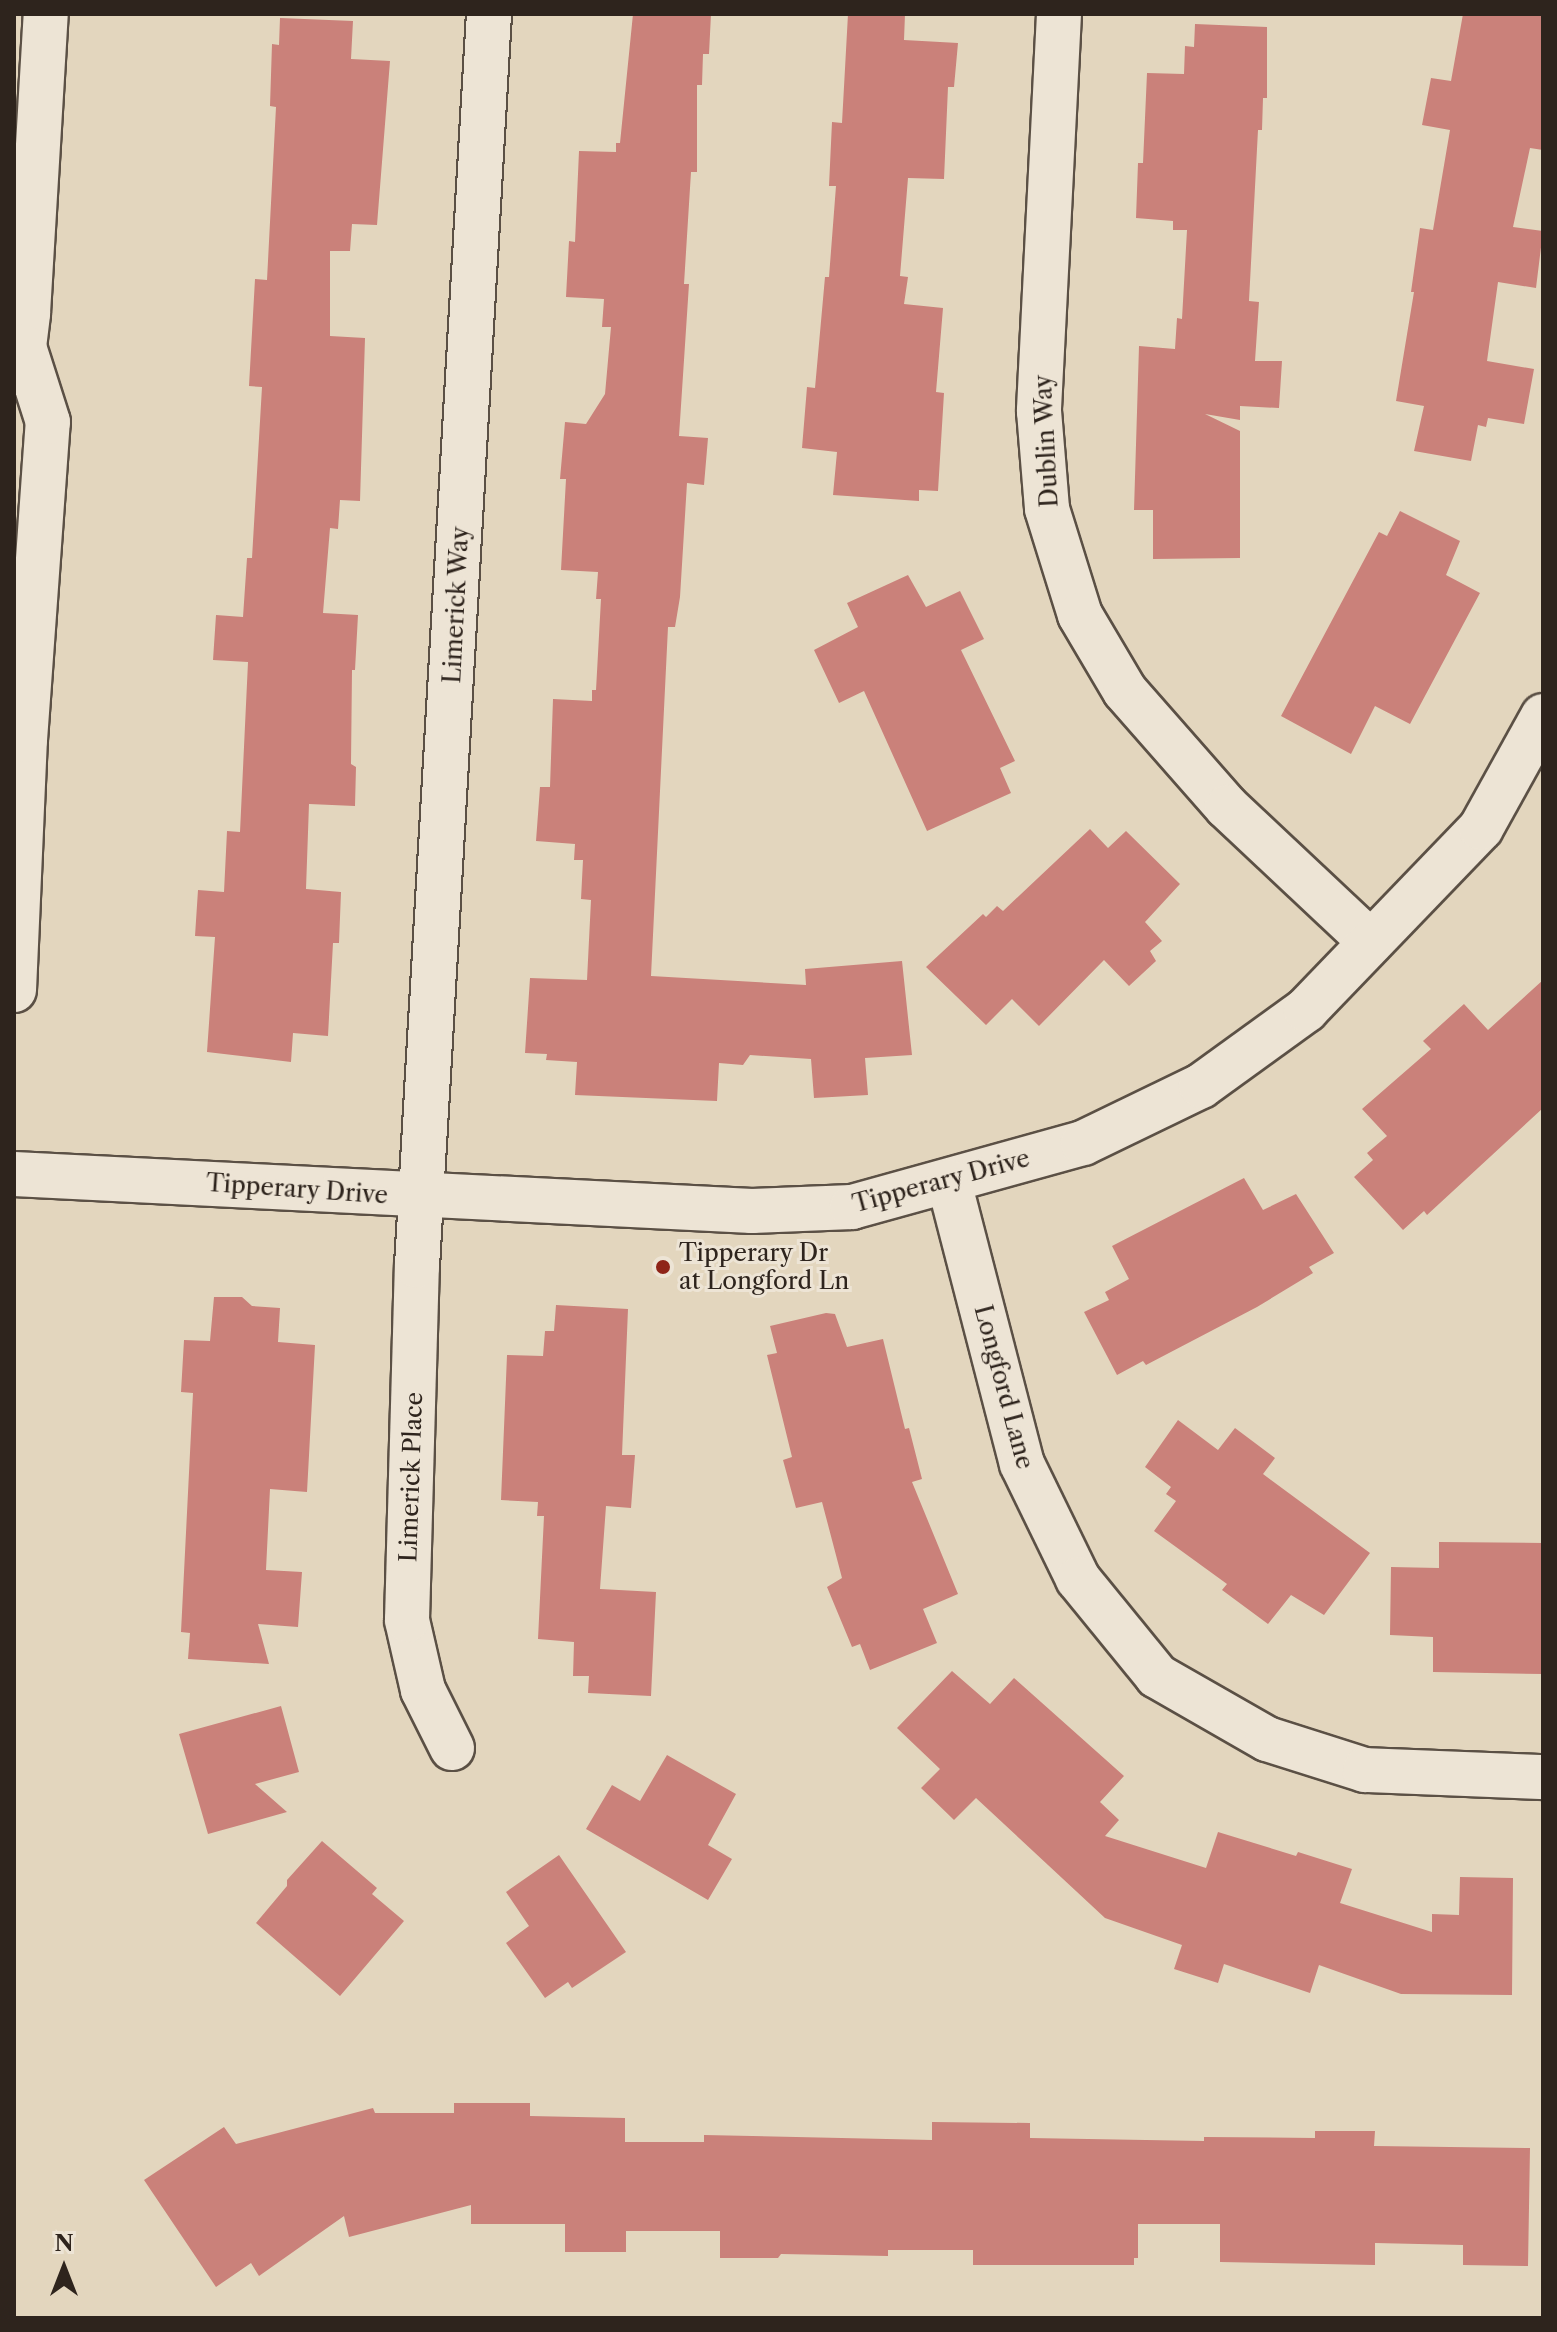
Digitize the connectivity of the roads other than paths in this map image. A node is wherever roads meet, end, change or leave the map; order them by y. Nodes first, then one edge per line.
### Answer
1 (46, 14) edge
2 (489, 14) edge
3 (1059, 14) edge
4 (19, 362) edge
5 (1543, 716) edge
6 (1371, 942) junction
7 (14, 990) edge
8 (14, 1174) edge
9 (949, 1182) junction
10 (422, 1196) junction
11 (452, 1748) dead end
12 (1543, 1777) edge

1 - 4 street
2 - 10 street, Limerick Way
3 - 6 street, Dublin Way
4 - 7 street
5 - 6 street, Tipperary Drive
6 - 9 street, Tipperary Drive
8 - 10 street, Tipperary Drive
9 - 10 street, Tipperary Drive
9 - 12 street, Longford Lane
10 - 11 street, Limerick Place

